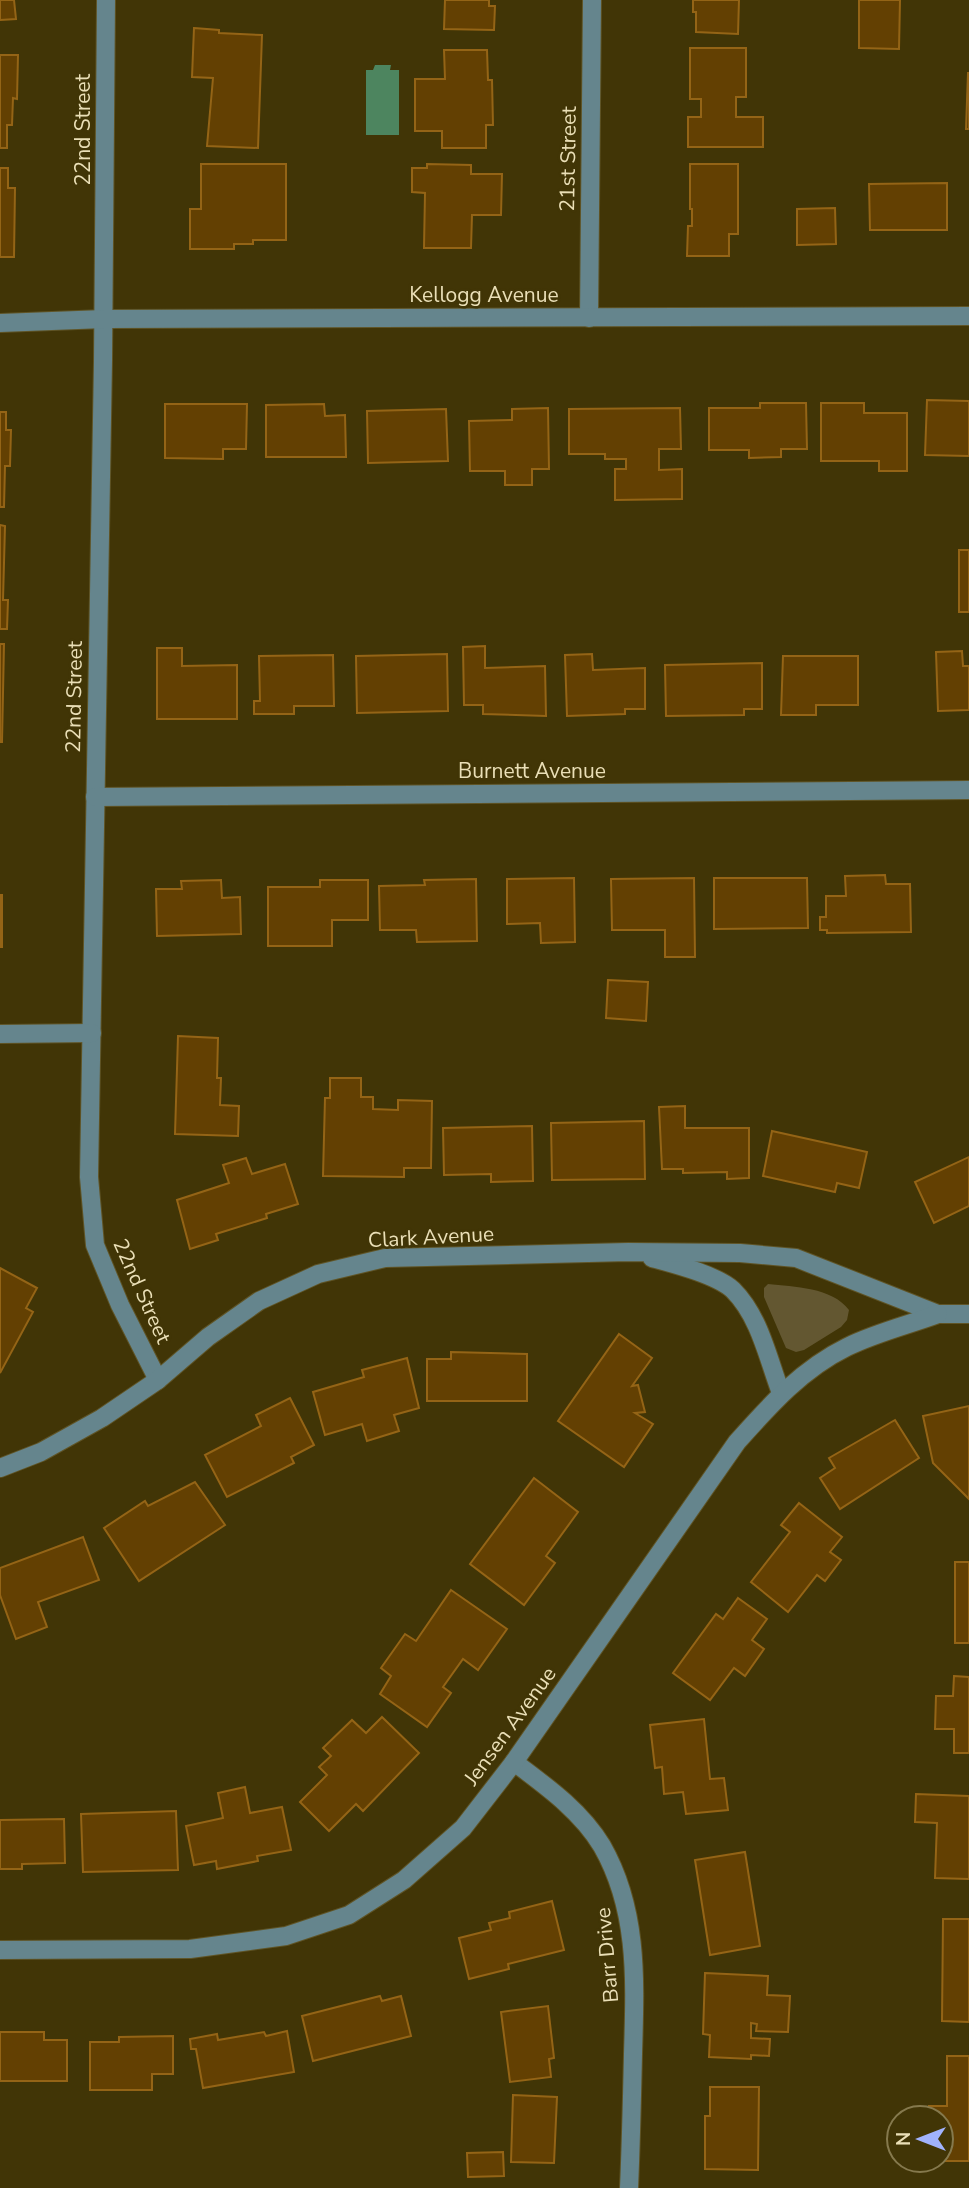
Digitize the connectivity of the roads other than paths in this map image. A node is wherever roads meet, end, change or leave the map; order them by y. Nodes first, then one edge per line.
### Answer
1 (106, 0) edge
2 (592, 0) edge
3 (969, 316) edge
4 (589, 318) junction
5 (104, 319) junction
6 (0, 323) edge
7 (969, 790) edge
8 (95, 797) junction
9 (92, 1033) junction
10 (0, 1034) edge
11 (628, 1252) junction
12 (938, 1314) junction
13 (969, 1314) edge
14 (158, 1380) junction
15 (780, 1393) junction
16 (0, 1468) edge
17 (514, 1762) junction
18 (0, 1950) edge
19 (629, 2188) edge

1 - 5 street, 22nd Street
2 - 4 street, 21st Street
3 - 4 street, Kellogg Avenue
4 - 5 street, Kellogg Avenue
5 - 6 street, Kellogg Avenue
5 - 8 street, 22nd Street
7 - 8 street, Burnett Avenue
8 - 9 street, 22nd Street
9 - 10 street
9 - 14 street, 22nd Street
11 - 12 street, Clark Avenue
11 - 14 street, Clark Avenue
11 - 15 street, Clark Avenue
12 - 13 street, Clark Avenue
12 - 15 street, Jensen Avenue
14 - 16 street, Clark Avenue
15 - 17 street, Jensen Avenue
17 - 18 street, Jensen Avenue
17 - 19 street, Barr Drive

